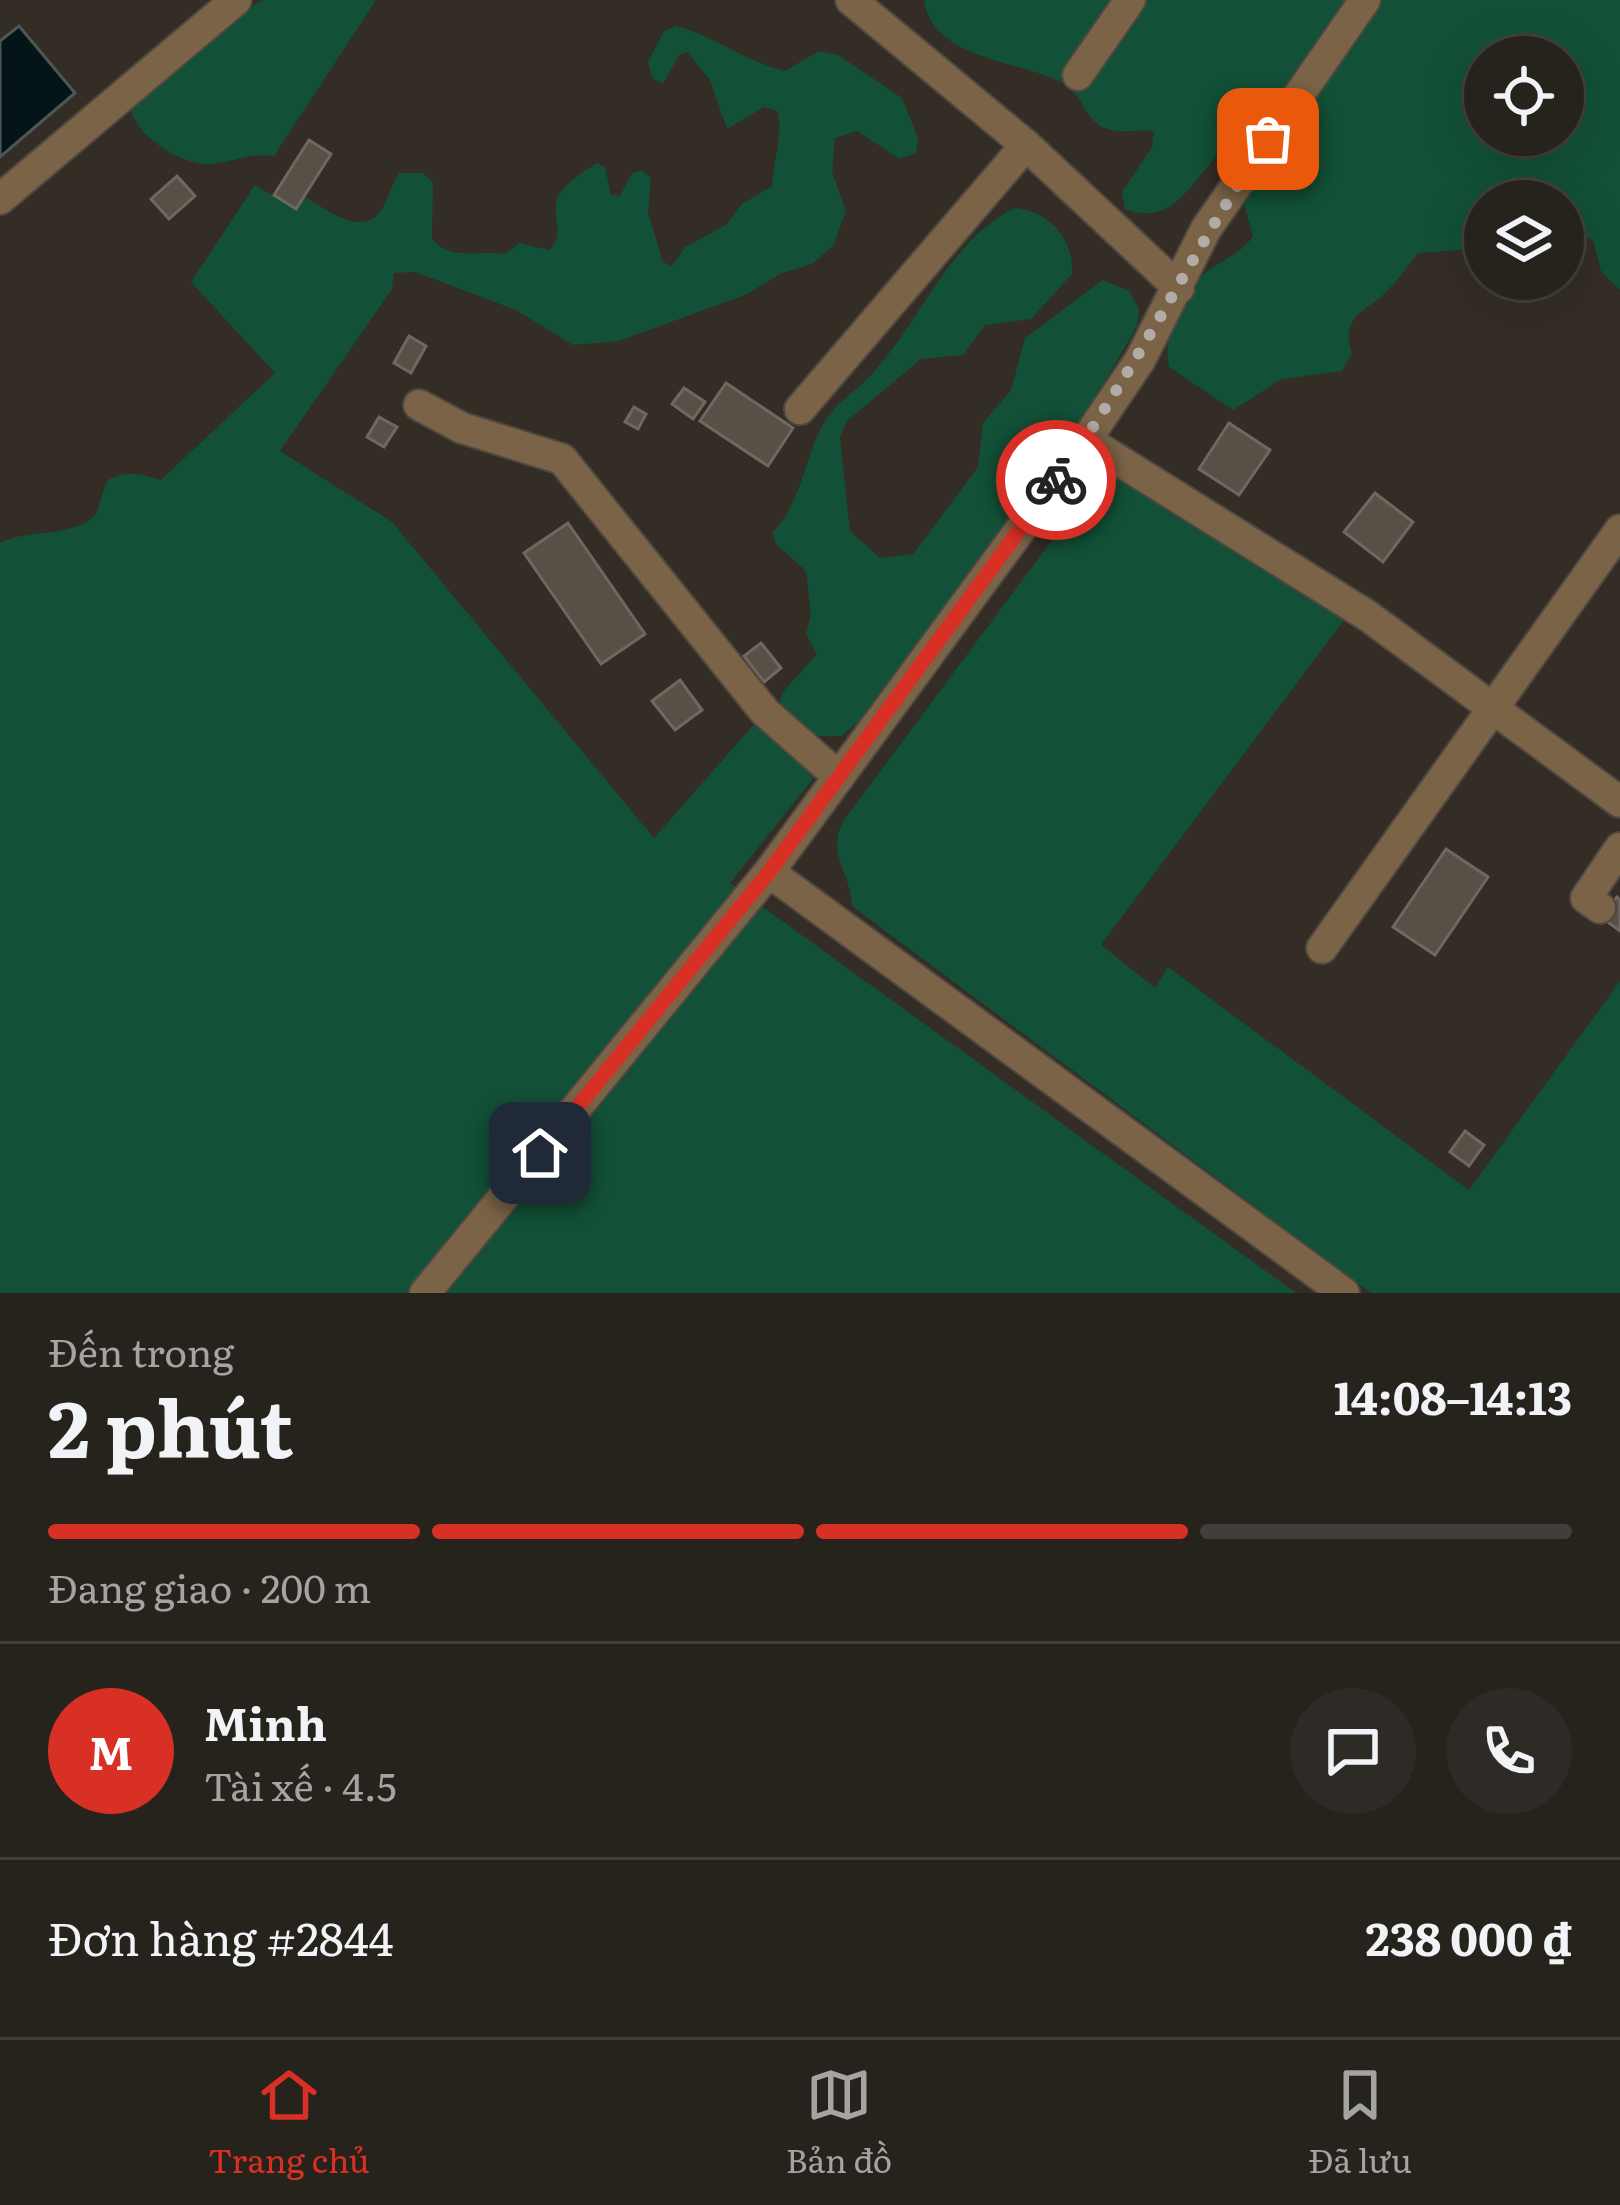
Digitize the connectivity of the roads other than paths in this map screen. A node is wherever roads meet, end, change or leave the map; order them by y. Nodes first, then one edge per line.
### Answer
1 (236, 0) edge
2 (851, 0) edge
3 (1130, 0) edge
4 (1365, 0) edge
5 (1078, 75) dead end
6 (1026, 145) junction
7 (0, 199) edge
8 (1178, 288) junction
9 (419, 405) dead end
10 (800, 409) dead end
11 (1086, 440) junction
12 (1620, 530) edge
13 (1493, 708) junction
14 (839, 777) junction
15 (1620, 802) edge
16 (1620, 848) edge
17 (769, 872) junction
18 (1600, 908) dead end
19 (1322, 948) dead end
20 (425, 1293) edge
21 (1344, 1293) edge

1 - 7 lane
2 - 6 lane
3 - 5 lane
4 - 8 lane
6 - 8 lane
6 - 10 lane
8 - 11 lane
9 - 14 lane
11 - 13 lane
11 - 14 lane
12 - 13 lane
13 - 15 lane
13 - 19 lane
14 - 17 lane
16 - 18 lane
17 - 20 lane
17 - 21 lane

